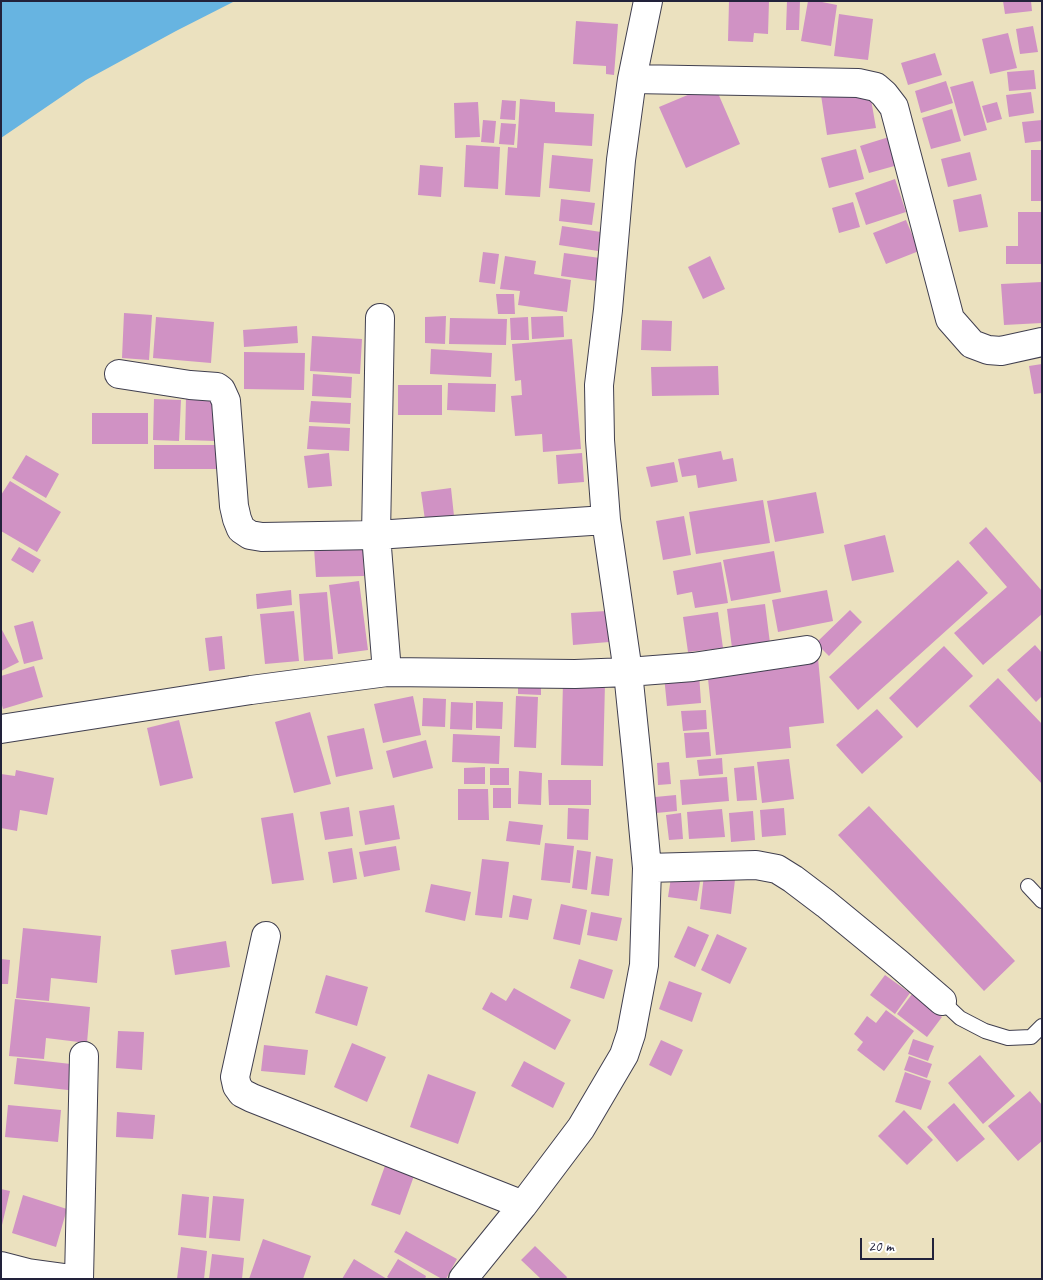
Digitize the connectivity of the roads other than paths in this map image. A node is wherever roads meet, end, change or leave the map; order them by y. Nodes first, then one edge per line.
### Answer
1 (648, 1) edge
2 (632, 79) junction
3 (380, 318) dead end
4 (1042, 342) edge
5 (119, 374) dead end
6 (606, 520) junction
7 (376, 535) junction
8 (807, 650) dead end
9 (387, 672) junction
10 (628, 672) junction
11 (1, 729) edge
12 (647, 868) junction
13 (1028, 886) dead end
14 (1042, 901) edge
15 (266, 936) dead end
16 (942, 1001) joint
17 (1042, 1026) edge
18 (84, 1056) dead end
19 (523, 1205) junction
20 (1, 1266) edge
21 (72, 1279) edge
22 (79, 1279) edge
23 (463, 1279) edge

1 - 2 street
2 - 4 street
2 - 6 street
3 - 7 street
5 - 7 street
6 - 7 street
6 - 10 street
7 - 9 street
8 - 10 street
9 - 10 street
9 - 11 street
10 - 12 street
12 - 16 street
12 - 19 street
13 - 14 lane
15 - 19 street
16 - 17 lane
18 - 22 street
19 - 23 street
20 - 21 street

